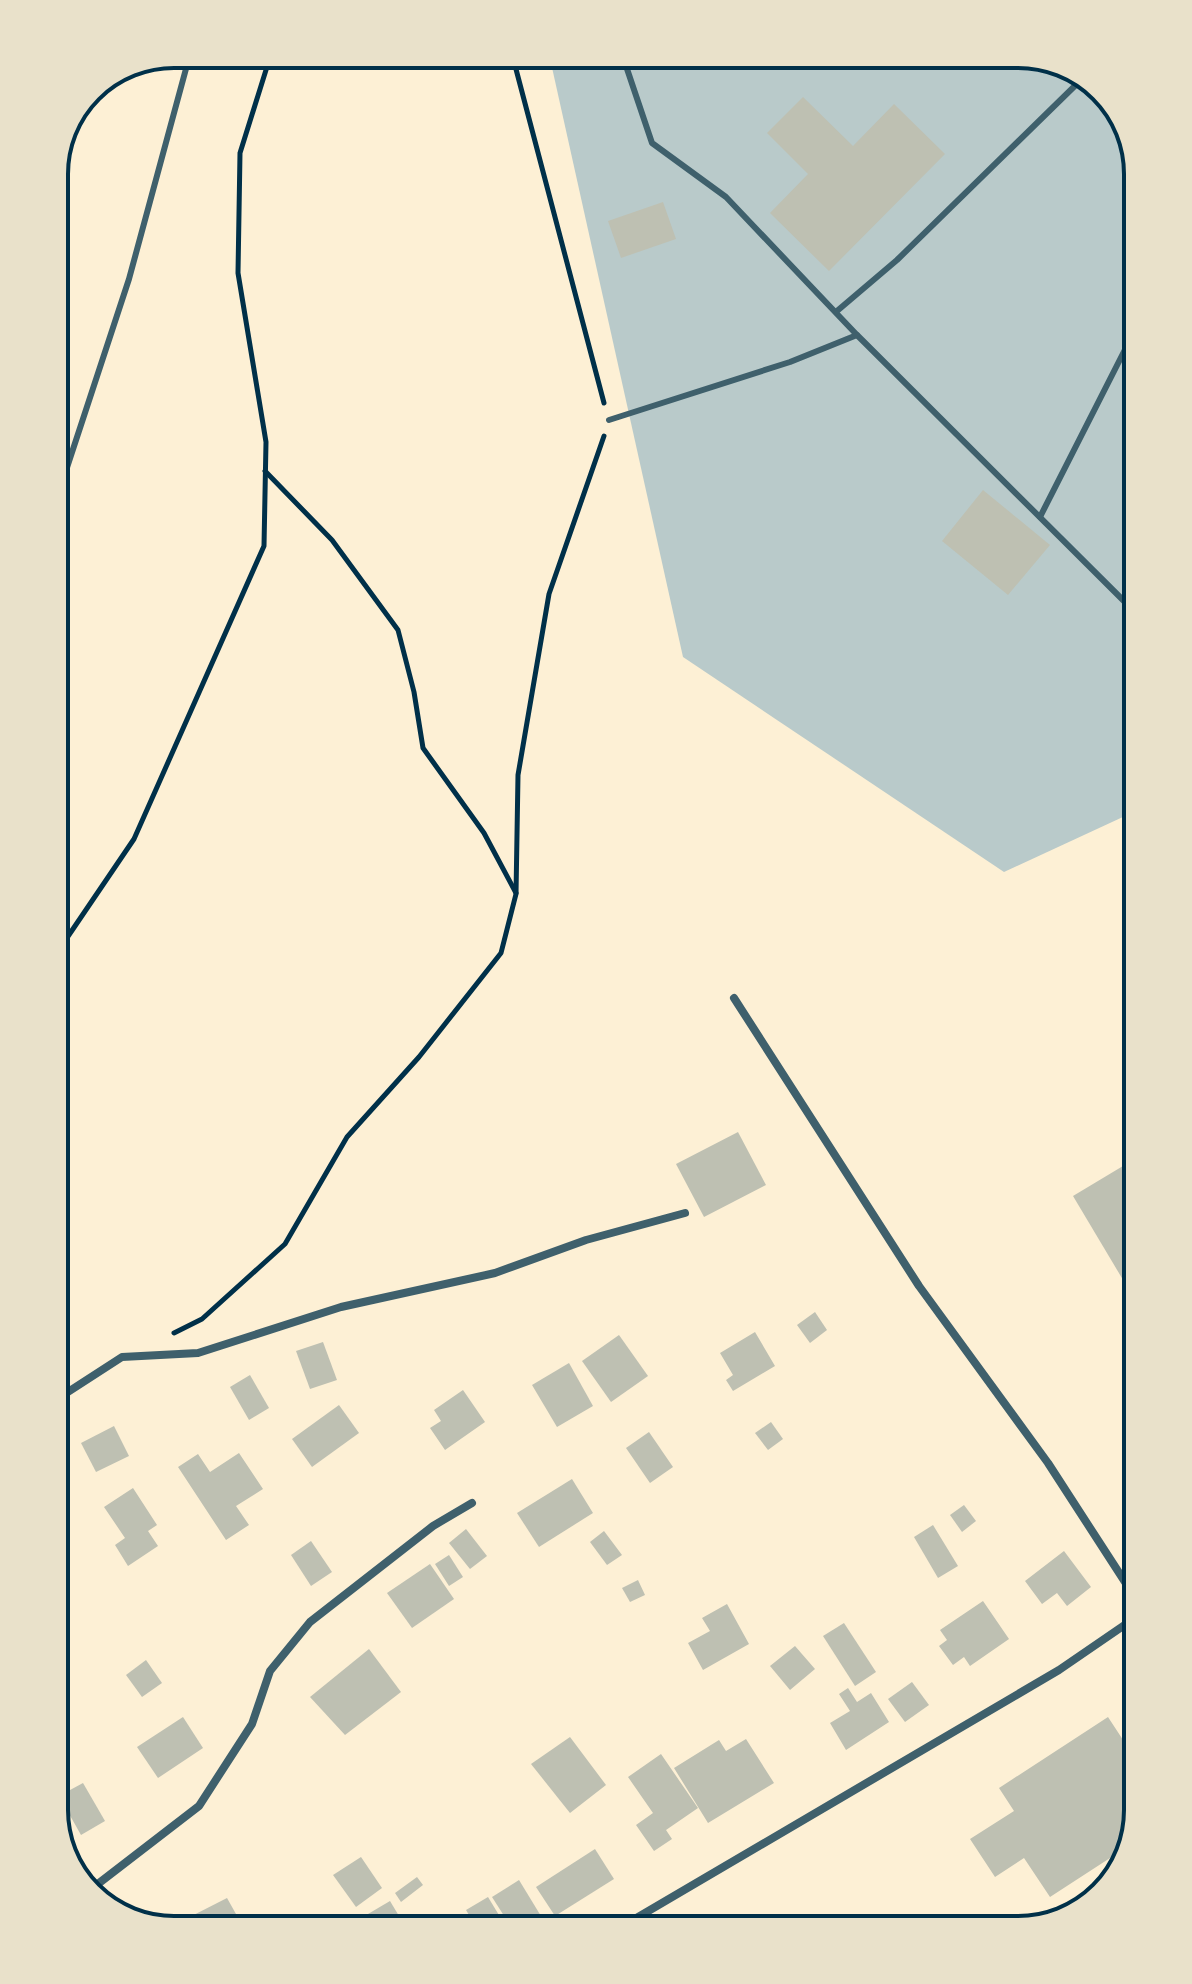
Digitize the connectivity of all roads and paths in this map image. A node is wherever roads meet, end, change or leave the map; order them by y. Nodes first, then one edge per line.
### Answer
1 (186, 68) edge
2 (267, 68) edge
3 (516, 68) edge
4 (627, 68) edge
5 (1076, 85) edge
6 (837, 311) junction
7 (857, 335) junction
8 (1124, 352) edge
9 (609, 420) junction
10 (68, 464) edge
11 (265, 471) junction
12 (1040, 517) junction
13 (1124, 601) edge
14 (516, 894) junction
15 (68, 936) edge
16 (734, 998) dead end
17 (685, 1213) dead end
18 (162, 1338) dead end
19 (68, 1392) edge
20 (472, 1503) dead end
21 (1124, 1581) edge
22 (1124, 1625) edge
23 (98, 1884) edge
24 (640, 1916) edge

1 - 10 lane
2 - 11 path
3 - 9 path
4 - 6 lane
5 - 6 lane
6 - 7 lane
7 - 9 lane
7 - 12 lane
8 - 12 lane
9 - 14 path
11 - 14 path
11 - 15 path
12 - 13 lane
14 - 18 path
16 - 21 street
17 - 19 street
20 - 23 street
22 - 24 street

